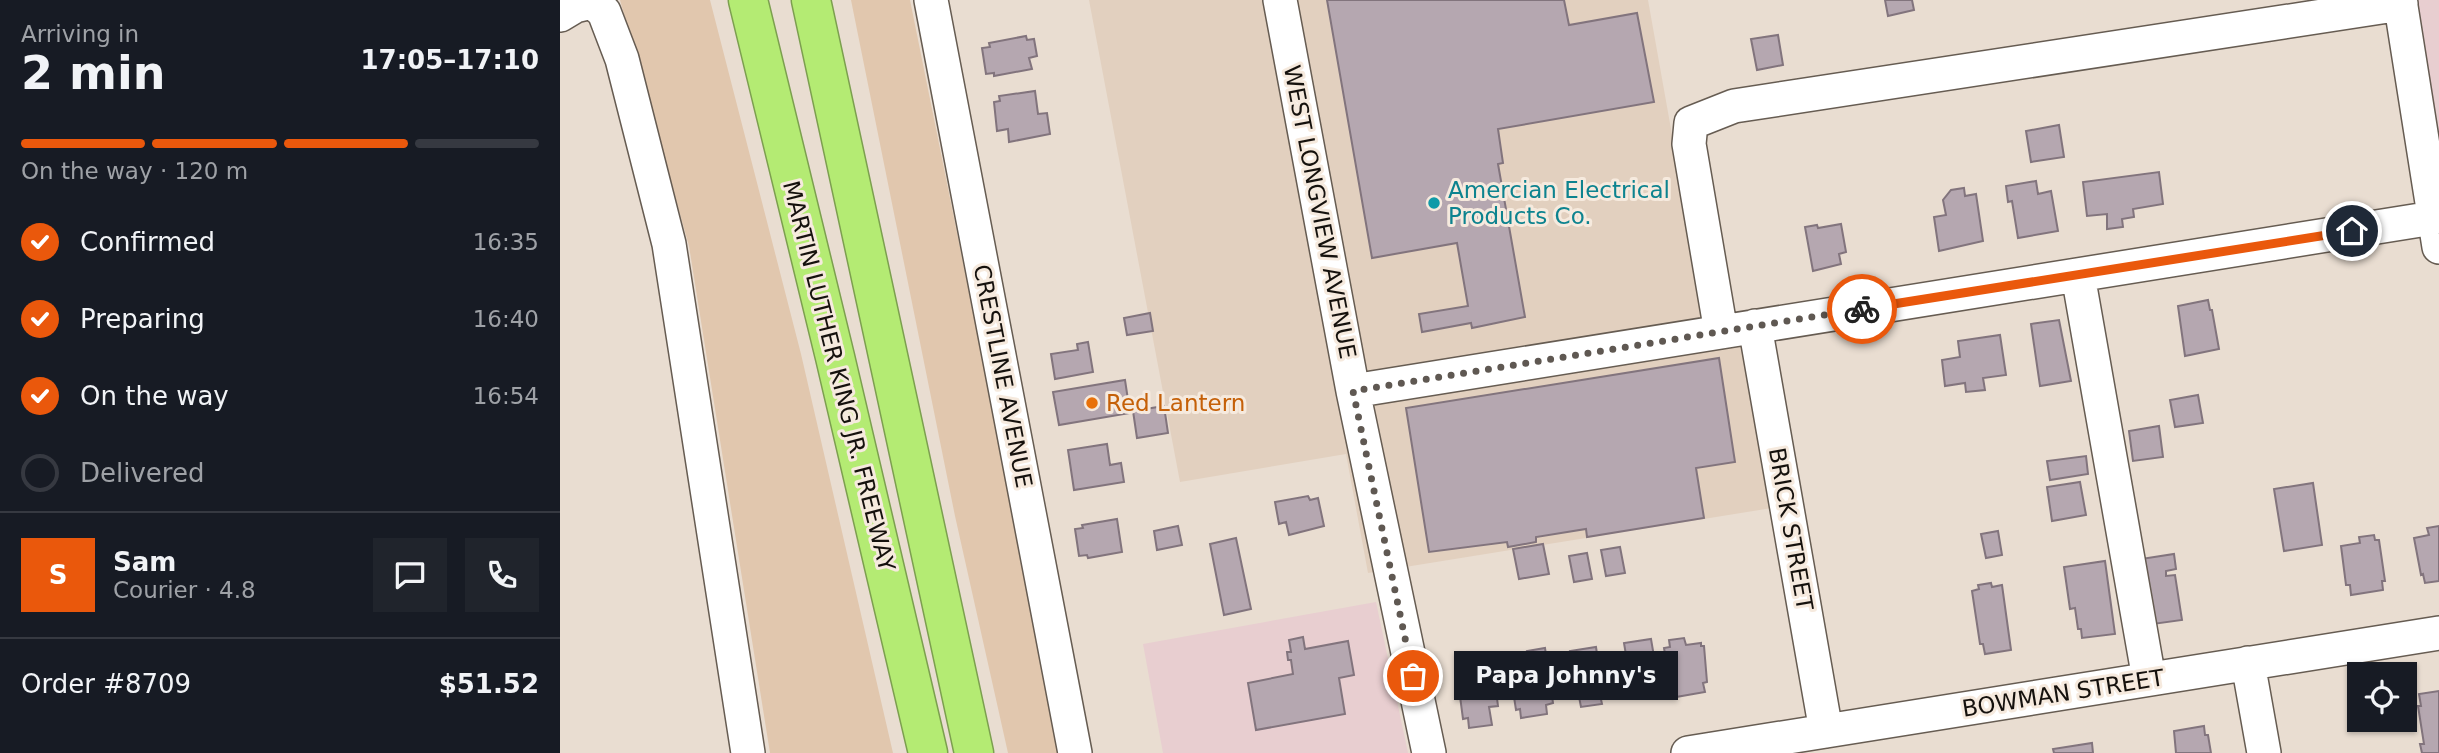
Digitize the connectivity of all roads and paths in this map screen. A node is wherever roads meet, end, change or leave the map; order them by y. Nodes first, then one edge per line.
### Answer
1 (748, 0) edge
2 (811, 0) edge
3 (931, 0) edge
4 (1280, 0) edge
5 (2401, 2) edge
6 (560, 15) edge
7 (2437, 228) edge
8 (2078, 275) junction
9 (1755, 326) junction
10 (1721, 332) junction
11 (1353, 391) junction
12 (2439, 633) edge
13 (2248, 663) junction
14 (2149, 679) junction
15 (1826, 731) junction
16 (970, 735) edge
17 (925, 738) edge
18 (748, 753) edge
19 (1075, 753) edge
20 (1429, 753) edge
21 (1688, 753) edge
22 (2264, 753) edge

1 - 17 highway, MARTIN LUTHER KING JR. FREEWAY
2 - 16 highway, MARTIN LUTHER KING JR. FREEWAY
3 - 19 street, CRESTLINE AVENUE
4 - 11 street, WEST LONGVIEW AVENUE
5 - 7 street
5 - 10 street
6 - 18 street
7 - 8 street
8 - 9 street
8 - 14 street
9 - 10 street
9 - 15 street, BRICK STREET
10 - 11 street
11 - 20 street, WEST LONGVIEW AVENUE
12 - 13 street, BOWMAN STREET
13 - 14 street, BOWMAN STREET
13 - 22 street
14 - 15 street, BOWMAN STREET
15 - 21 street, BOWMAN STREET

